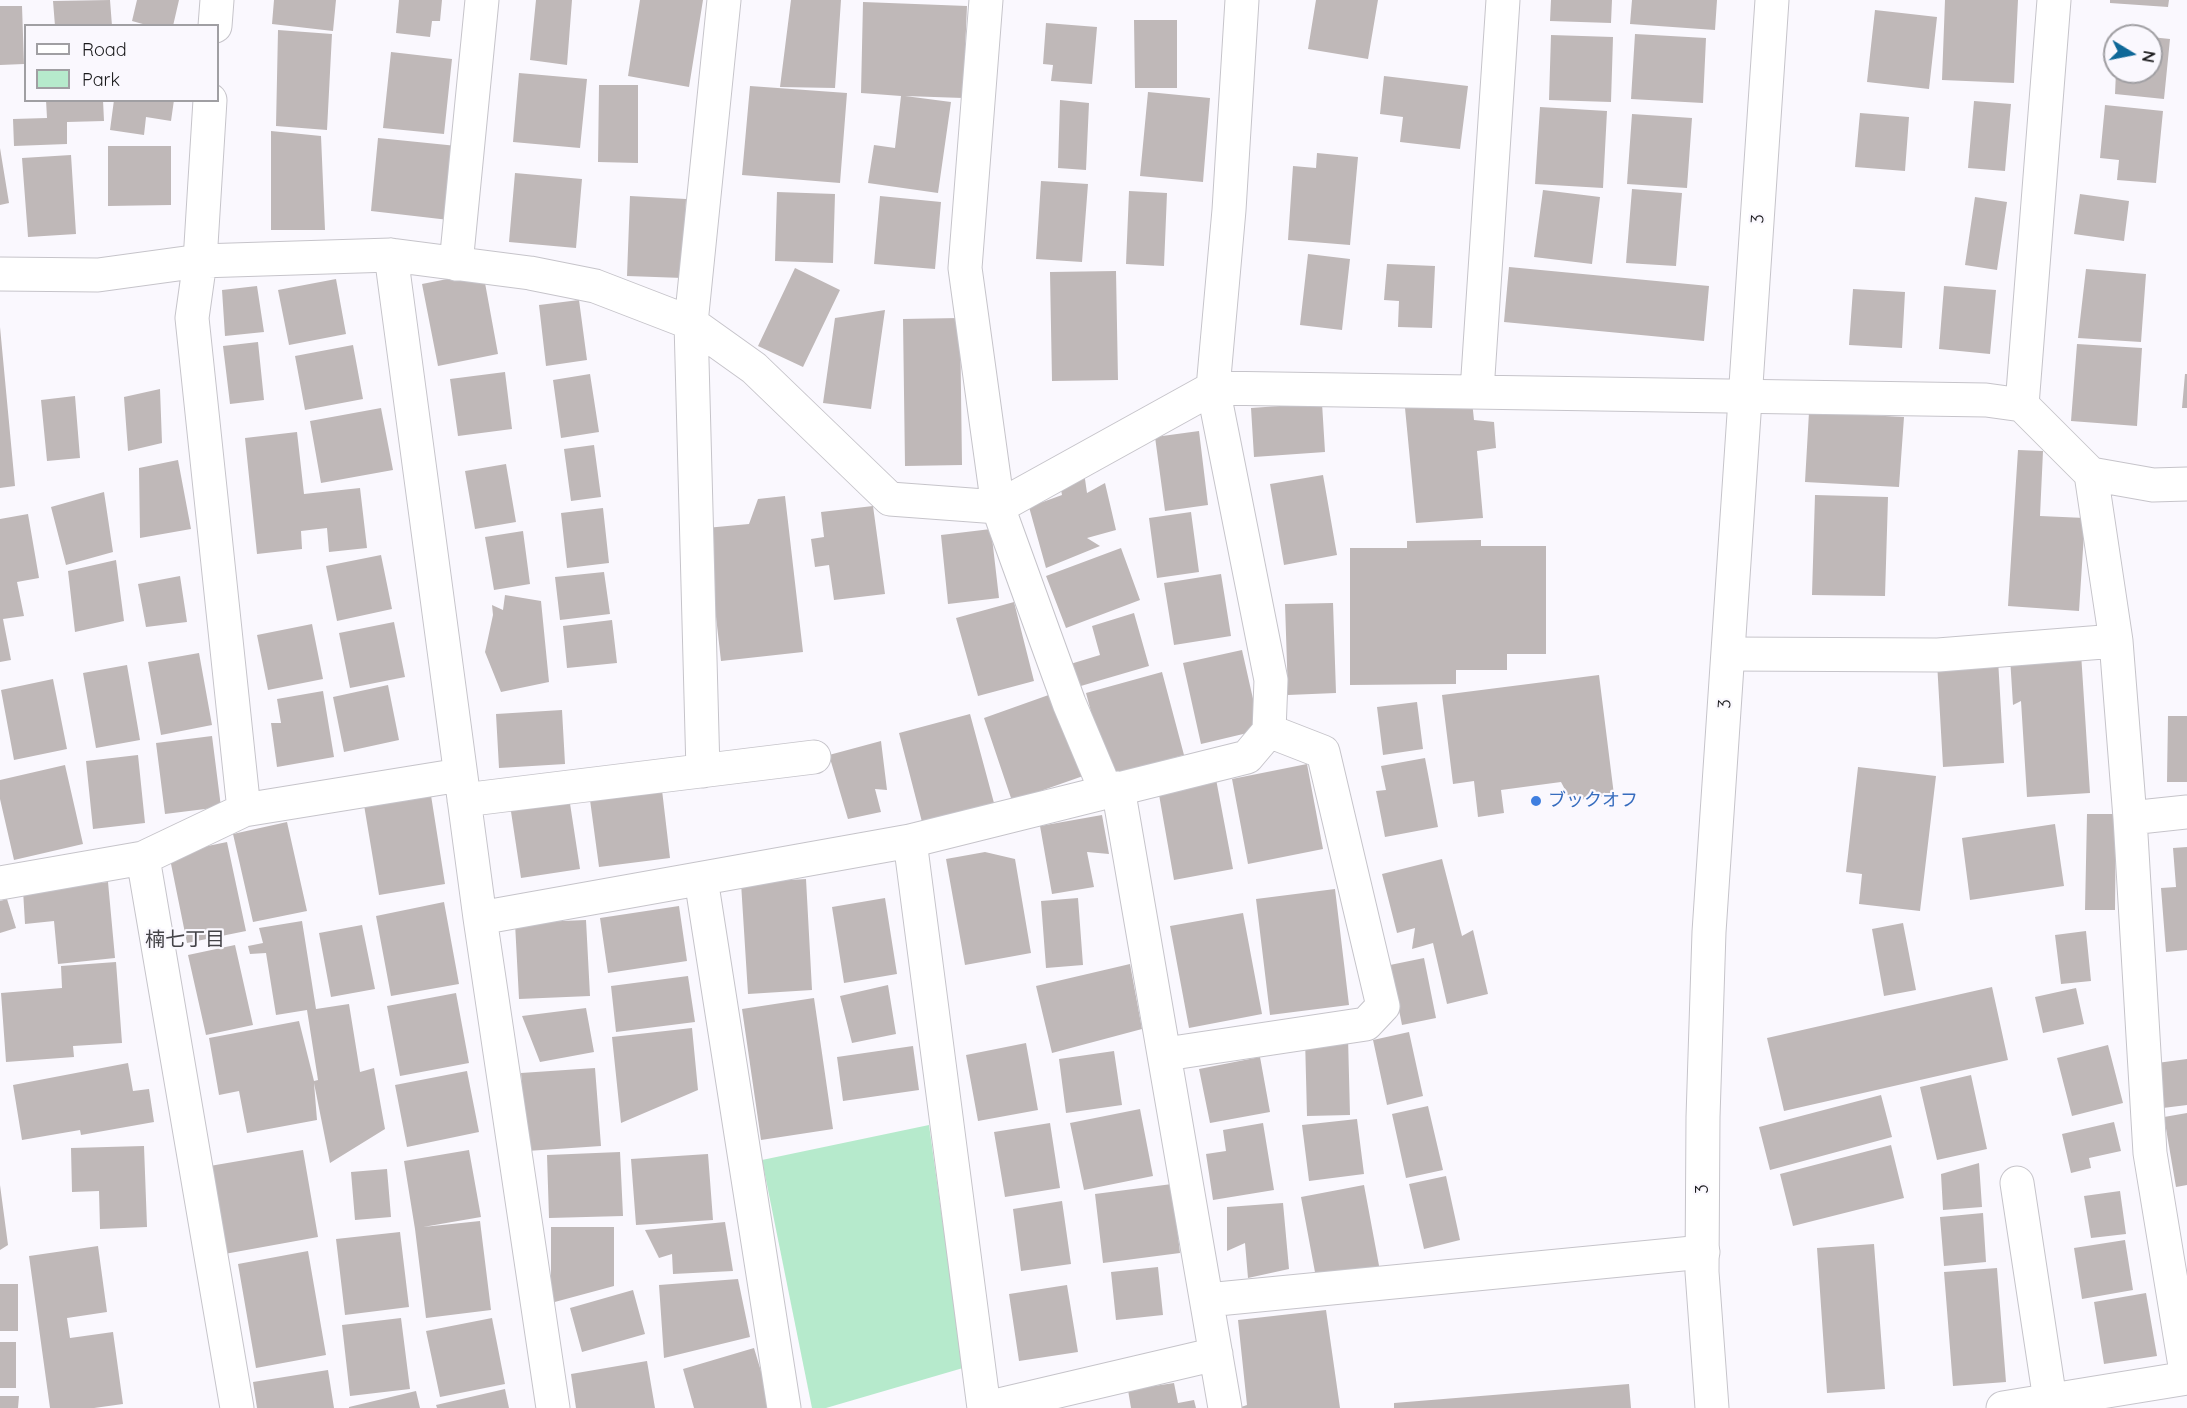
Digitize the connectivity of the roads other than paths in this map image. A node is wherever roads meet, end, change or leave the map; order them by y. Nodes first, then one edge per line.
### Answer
1 (217, 0) edge
2 (482, 0) edge
3 (724, 0) edge
4 (986, 0) edge
5 (1242, 0) edge
6 (1503, 0) edge
7 (1772, 0) edge
8 (2054, 0) edge
9 (215, 24) edge
10 (210, 102) edge
11 (391, 255) junction
12 (200, 261) junction
13 (456, 264) junction
14 (0, 274) edge
15 (691, 323) junction
16 (1213, 388) junction
17 (1477, 391) junction
18 (1746, 394) junction
19 (2022, 405) junction
20 (2091, 474) junction
21 (2187, 484) edge
22 (998, 507) junction
23 (2116, 640) junction
24 (1729, 654) junction
25 (1269, 731) junction
26 (814, 757) dead end
27 (703, 771) junction
28 (462, 788) junction
29 (1112, 789) junction
30 (244, 810) junction
31 (2187, 812) edge
32 (2130, 818) junction
33 (910, 842) junction
34 (143, 858) junction
35 (701, 879) junction
36 (0, 883) edge
37 (480, 918) junction
38 (1166, 1054) junction
39 (2017, 1183) dead end
40 (1702, 1252) junction
41 (1208, 1300) junction
42 (1216, 1354) junction
43 (2187, 1378) edge
44 (2050, 1400) junction
45 (237, 1408) edge
46 (553, 1408) edge
47 (784, 1408) edge
48 (985, 1408) edge
49 (1225, 1408) edge
50 (1712, 1408) edge
51 (2004, 1408) edge

1 - 9 street
2 - 13 street
3 - 15 street
4 - 22 street
5 - 16 street
6 - 17 street
7 - 18 street, 3
8 - 19 street
10 - 12 street
11 - 12 street
11 - 13 street
11 - 28 street
12 - 14 street
12 - 30 street
13 - 15 street
15 - 22 street
15 - 27 street
16 - 17 street
16 - 22 street
16 - 25 street
17 - 18 street
18 - 19 street
18 - 24 street, 3
19 - 20 street
20 - 21 street
20 - 23 street
22 - 29 street
23 - 24 street
23 - 32 street
24 - 40 street, 3
25 - 29 street
25 - 38 street
26 - 27 street
27 - 28 street
28 - 30 street
28 - 37 street
29 - 33 street
29 - 38 street
30 - 34 street
31 - 32 street
32 - 43 street
33 - 35 street
33 - 48 street
34 - 36 street
34 - 45 street
35 - 37 street
35 - 47 street
37 - 46 street
38 - 41 street
39 - 44 street
40 - 41 street
40 - 50 street, 3
41 - 42 street
42 - 48 street
42 - 49 street
43 - 44 street
44 - 51 street

